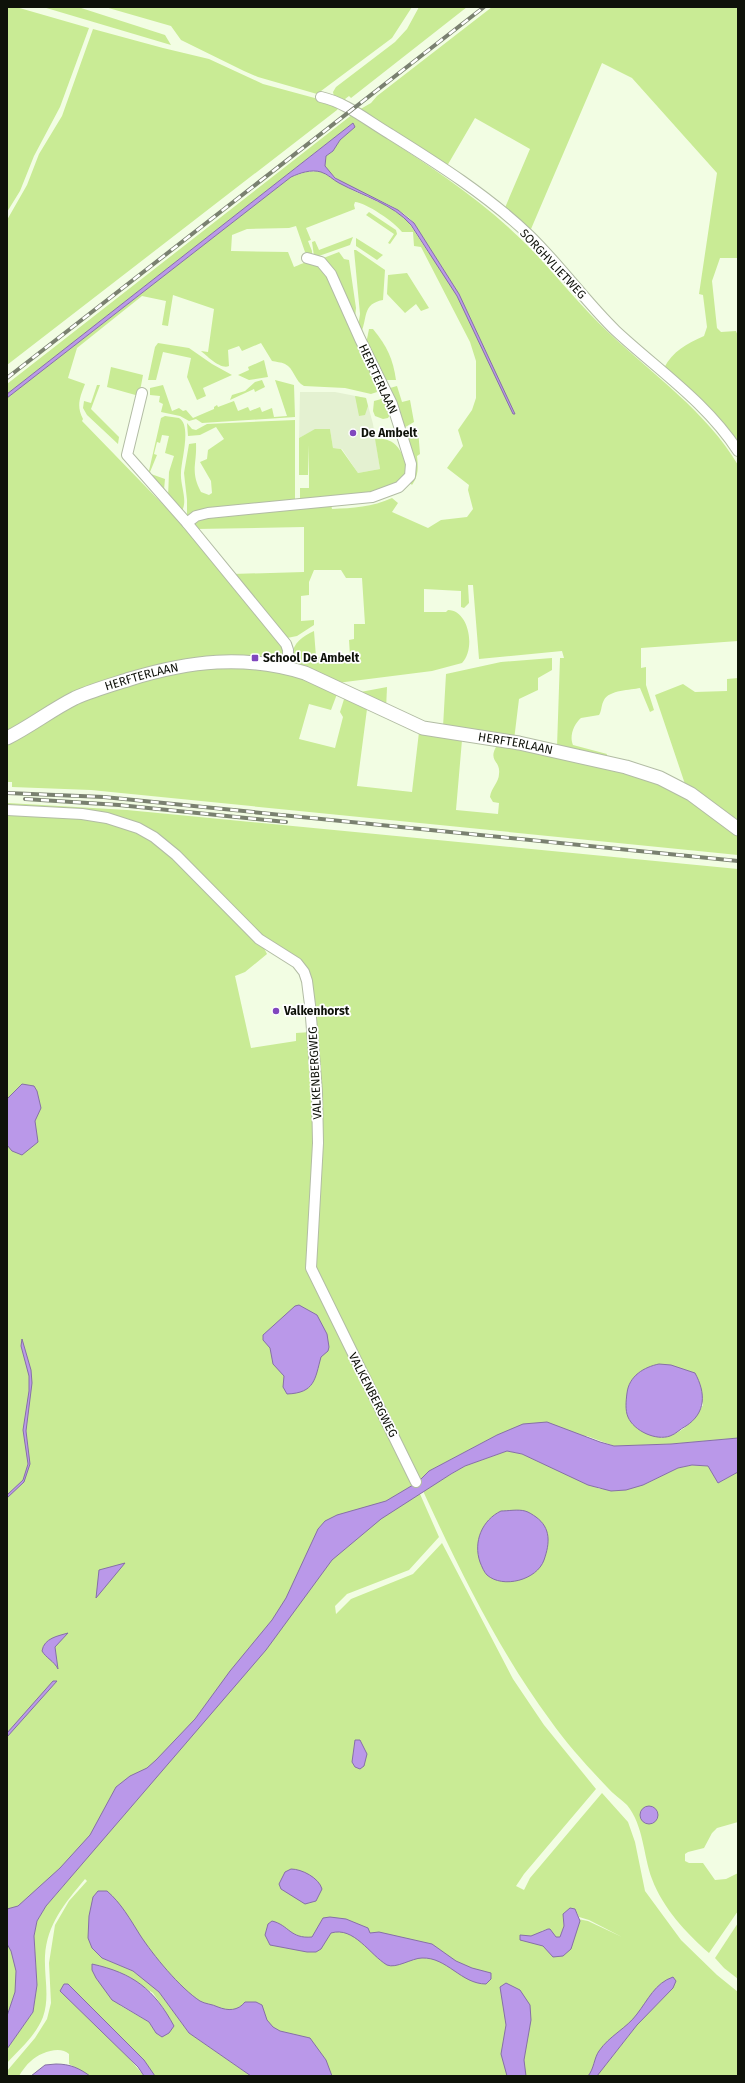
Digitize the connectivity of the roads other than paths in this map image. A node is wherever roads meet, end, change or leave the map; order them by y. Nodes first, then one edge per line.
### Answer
1 (321, 97) dead end
2 (307, 258) dead end
3 (142, 394) dead end
4 (738, 451) edge
5 (187, 523) junction
6 (288, 668) junction
7 (7, 738) edge
8 (7, 810) edge
9 (738, 829) edge
10 (416, 1482) dead end

1 - 4 street, SORGHVLIETWEG
2 - 5 street, HERFTERLAAN
3 - 5 street
5 - 6 street
6 - 7 street, HERFTERLAAN
6 - 9 street, HERFTERLAAN
8 - 10 street, VALKENBERGWEG

